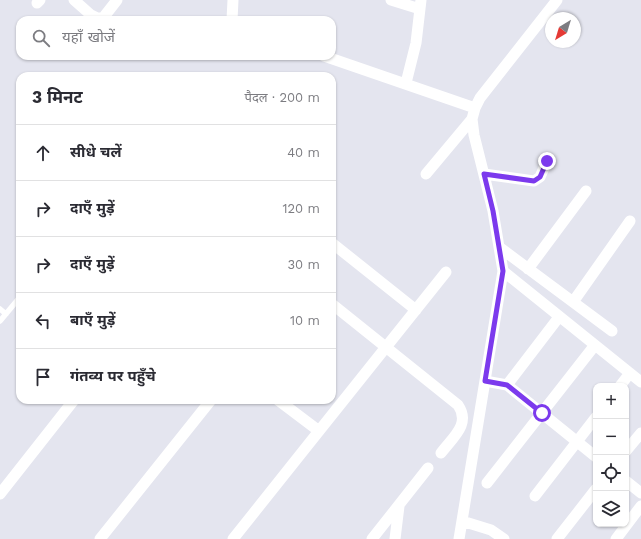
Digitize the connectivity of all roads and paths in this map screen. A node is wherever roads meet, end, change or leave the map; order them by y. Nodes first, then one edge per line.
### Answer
1 (74, 0) edge
2 (117, 0) edge
3 (233, 0) edge
4 (391, 0) edge
5 (557, 0) edge
6 (420, 4) edge
7 (94, 16) edge
8 (105, 16) edge
9 (232, 16) edge
10 (336, 60) edge
11 (406, 83) junction
12 (475, 108) junction
13 (472, 119) junction
14 (547, 161) dead end
15 (426, 174) dead end
16 (484, 174) junction
17 (586, 191) dead end
18 (630, 221) dead end
19 (336, 246) edge
20 (499, 247) junction
21 (528, 269) junction
22 (503, 271) junction
23 (446, 272) dead end
24 (16, 302) edge
25 (573, 302) junction
26 (336, 307) edge
27 (0, 309) edge
28 (416, 310) junction
29 (6, 314) junction
30 (559, 317) junction
31 (0, 321) edge
32 (612, 331) dead end
33 (595, 345) junction
34 (387, 347) junction
35 (630, 374) junction
36 (485, 381) junction
37 (641, 382) edge
38 (622, 383) edge
39 (507, 385) junction
40 (71, 404) edge
41 (208, 404) edge
42 (283, 404) edge
43 (542, 413) junction
44 (594, 419) edge
45 (319, 431) junction
46 (641, 432) edge
47 (577, 441) junction
48 (629, 447) edge
49 (441, 453) dead end
50 (594, 455) edge
51 (428, 468) dead end
52 (487, 482) dead end
53 (629, 483) edge
54 (594, 491) edge
55 (641, 493) edge
56 (0, 494) edge
57 (535, 496) dead end
58 (399, 506) junction
59 (641, 506) edge
60 (462, 521) junction
61 (100, 539) edge
62 (233, 539) edge
63 (372, 539) edge
64 (395, 539) edge
65 (459, 539) edge
66 (504, 539) edge
67 (557, 539) edge
68 (616, 539) edge

1 - 7 street
2 - 8 street
3 - 9 street
4 - 6 street
5 - 12 street
6 - 11 street
10 - 11 street
11 - 12 street
12 - 13 street
13 - 15 street
13 - 16 street
14 - 16 street
16 - 20 street
17 - 21 street
18 - 25 street
19 - 28 street
20 - 21 street
20 - 22 street
21 - 25 street
22 - 30 street
22 - 36 street
23 - 28 street
24 - 29 lane
25 - 32 street
26 - 34 street
27 - 29 lane
28 - 34 street
29 - 31 lane
30 - 33 street
30 - 39 street
33 - 35 street
33 - 43 street
34 - 45 street
34 - 49 street
35 - 37 street
35 - 38 street
36 - 39 street
36 - 60 street
39 - 43 street
40 - 56 street
41 - 61 street
42 - 45 street
43 - 47 street
43 - 52 street
44 - 47 street
45 - 62 street
46 - 48 street
47 - 50 street
47 - 57 street
51 - 58 street
53 - 55 street
54 - 67 street
58 - 63 street
58 - 64 street
59 - 68 street
60 - 65 street
60 - 66 street

